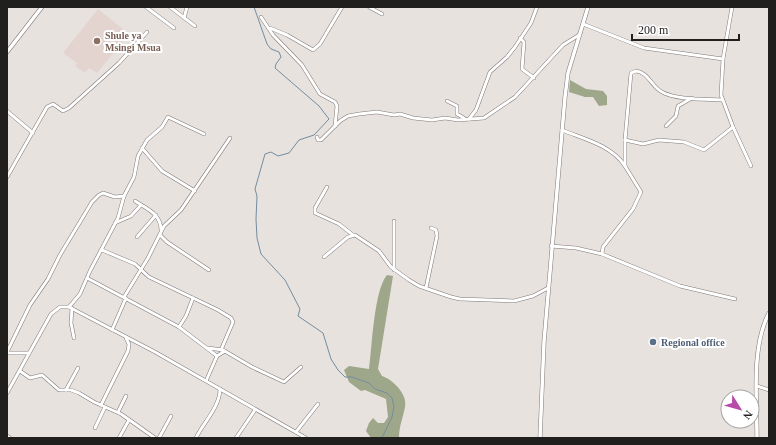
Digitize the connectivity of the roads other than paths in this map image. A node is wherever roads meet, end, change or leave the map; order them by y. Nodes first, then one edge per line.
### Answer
1 (42, 7) edge
2 (146, 7) edge
3 (170, 7) edge
4 (187, 7) edge
5 (342, 7) edge
6 (369, 7) edge
7 (538, 7) edge
8 (588, 7) edge
9 (732, 7) edge
10 (382, 14) dead end
11 (261, 17) dead end
12 (184, 18) junction
13 (583, 24) junction
14 (195, 26) dead end
15 (174, 28) dead end
16 (269, 28) junction
17 (147, 32) dead end
18 (579, 36) junction
19 (520, 38) junction
20 (7, 52) edge
21 (723, 59) junction
22 (534, 78) junction
23 (692, 98) junction
24 (722, 100) junction
25 (447, 101) dead end
26 (7, 111) edge
27 (467, 119) junction
28 (335, 126) junction
29 (666, 126) dead end
30 (733, 127) junction
31 (561, 130) junction
32 (33, 133) junction
33 (204, 134) dead end
34 (317, 137) dead end
35 (230, 138) dead end
36 (625, 140) junction
37 (142, 148) junction
38 (625, 166) junction
39 (751, 166) dead end
40 (7, 177) edge
41 (327, 187) dead end
42 (195, 191) junction
43 (124, 196) junction
44 (135, 201) dead end
45 (141, 205) junction
46 (156, 215) junction
47 (394, 221) dead end
48 (115, 223) junction
49 (431, 228) dead end
50 (161, 233) junction
51 (354, 235) junction
52 (137, 237) dead end
53 (551, 246) junction
54 (102, 250) junction
55 (602, 254) junction
56 (324, 257) dead end
57 (140, 270) junction
58 (209, 270) dead end
59 (394, 270) junction
60 (87, 278) junction
61 (426, 288) junction
62 (548, 288) junction
63 (125, 297) junction
64 (193, 298) junction
65 (735, 299) dead end
66 (70, 308) junction
67 (769, 315) edge
68 (179, 327) junction
69 (112, 330) junction
70 (74, 338) dead end
71 (126, 338) junction
72 (7, 340) edge
73 (12, 342) junction
74 (208, 348) junction
75 (223, 350) junction
76 (7, 352) edge
77 (29, 353) junction
78 (217, 356) junction
79 (300, 367) dead end
80 (78, 368) dead end
81 (20, 371) junction
82 (206, 381) junction
83 (757, 386) junction
84 (220, 389) junction
85 (66, 390) junction
86 (769, 390) edge
87 (7, 393) edge
88 (126, 396) dead end
89 (318, 404) dead end
90 (101, 405) junction
91 (105, 407) junction
92 (255, 410) junction
93 (118, 412) junction
94 (171, 416) dead end
95 (129, 420) junction
96 (95, 428) dead end
97 (296, 432) junction
98 (7, 436) edge
99 (10, 438) edge
100 (118, 438) edge
101 (155, 438) edge
102 (159, 438) edge
103 (196, 438) edge
104 (236, 438) edge
105 (306, 438) edge
106 (540, 438) edge
107 (757, 438) edge

1 - 20 street
2 - 15 street
3 - 12 street
4 - 12 street
5 - 16 street
6 - 10 street
7 - 19 street
8 - 13 street
9 - 21 street
11 - 16 street
12 - 14 street
13 - 18 street
13 - 21 street
16 - 28 street
17 - 32 street
18 - 22 street
18 - 31 street
19 - 22 street
19 - 27 street
21 - 24 street
22 - 27 street
23 - 24 street
23 - 29 street
23 - 36 street
24 - 30 street
25 - 27 street
26 - 32 street
27 - 28 street
28 - 34 street
30 - 36 street
30 - 39 street
31 - 38 street
31 - 53 street
32 - 40 street
33 - 37 street
35 - 42 street
36 - 38 street
37 - 42 street
37 - 43 street
38 - 55 street
41 - 51 street
42 - 50 street
43 - 48 street
43 - 73 street
44 - 45 street
45 - 46 street
45 - 48 street
46 - 50 street
46 - 52 street
47 - 59 street
48 - 54 street
49 - 61 street
50 - 57 street
50 - 58 street
51 - 56 street
51 - 59 street
53 - 55 street
53 - 62 street
54 - 57 street
54 - 60 street
55 - 65 street
57 - 63 street
57 - 64 street
59 - 61 street
60 - 63 street
60 - 66 street
61 - 62 street
62 - 106 street
63 - 68 street
63 - 69 street
64 - 68 street
64 - 75 street
66 - 69 street
66 - 70 street
66 - 77 street
67 - 83 street
68 - 74 street
69 - 71 street
71 - 82 street
71 - 90 street
72 - 73 street
73 - 76 street
74 - 75 street
74 - 78 street
75 - 78 street
75 - 79 street
76 - 77 street
77 - 81 street
78 - 82 street
80 - 85 street
81 - 85 street
81 - 87 street
82 - 84 street
83 - 86 street
83 - 107 street
84 - 92 street
84 - 103 street
85 - 90 street
88 - 93 street
89 - 97 street
90 - 91 street
91 - 93 street
91 - 96 street
92 - 97 street
92 - 104 street
93 - 95 street
94 - 102 street
95 - 100 street
95 - 101 street
97 - 105 street
98 - 99 street

